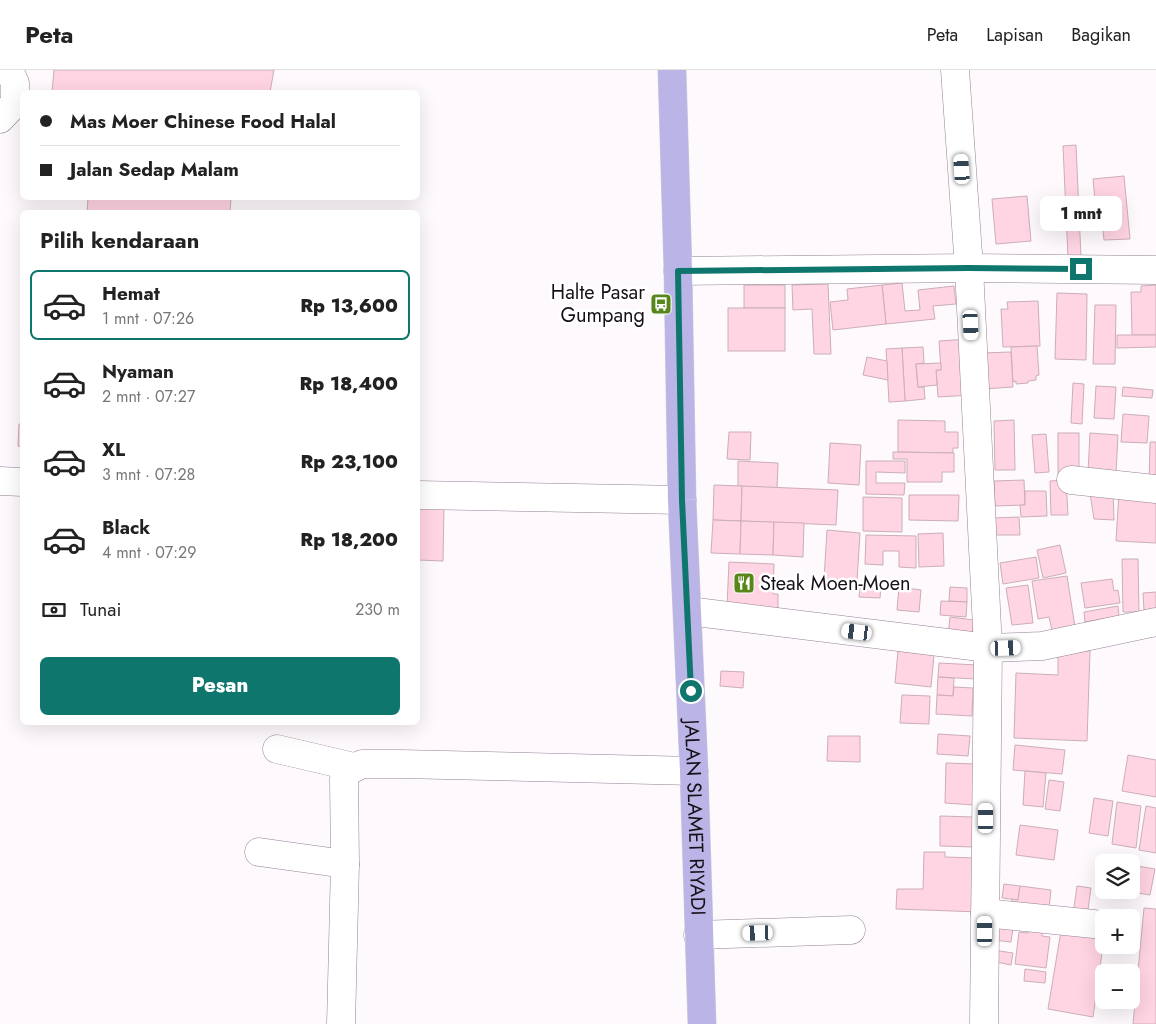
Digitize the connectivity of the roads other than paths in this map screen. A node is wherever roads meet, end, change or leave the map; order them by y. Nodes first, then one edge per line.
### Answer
1 (9, 70) edge
2 (672, 70) edge
3 (955, 70) edge
4 (0, 118) edge
5 (968, 268) junction
6 (1156, 270) edge
7 (678, 271) junction
8 (1070, 480) dead end
9 (0, 481) edge
10 (20, 482) edge
11 (1156, 489) edge
12 (420, 495) edge
13 (682, 500) junction
14 (688, 611) junction
15 (1156, 622) edge
16 (988, 648) junction
17 (276, 749) dead end
18 (354, 767) junction
19 (694, 771) junction
20 (259, 852) dead end
21 (345, 864) junction
22 (985, 913) junction
23 (1094, 924) dead end
24 (851, 930) dead end
25 (698, 935) junction
26 (340, 1024) edge
27 (702, 1024) edge
28 (984, 1024) edge

1 - 4 street
2 - 7 main road, JALAN SLAMET RIYADI
3 - 5 street
5 - 6 street
5 - 7 street
5 - 16 street
7 - 13 main road, JALAN SLAMET RIYADI
8 - 11 street
9 - 10 street
12 - 13 street
13 - 14 main road, JALAN SLAMET RIYADI
14 - 16 street
14 - 19 main road, JALAN SLAMET RIYADI
15 - 16 street
16 - 22 street
17 - 18 street
18 - 19 street
18 - 21 street
19 - 25 main road, JALAN SLAMET RIYADI
20 - 21 street
21 - 26 street
22 - 23 street
22 - 28 street
24 - 25 street
25 - 27 main road, JALAN SLAMET RIYADI

